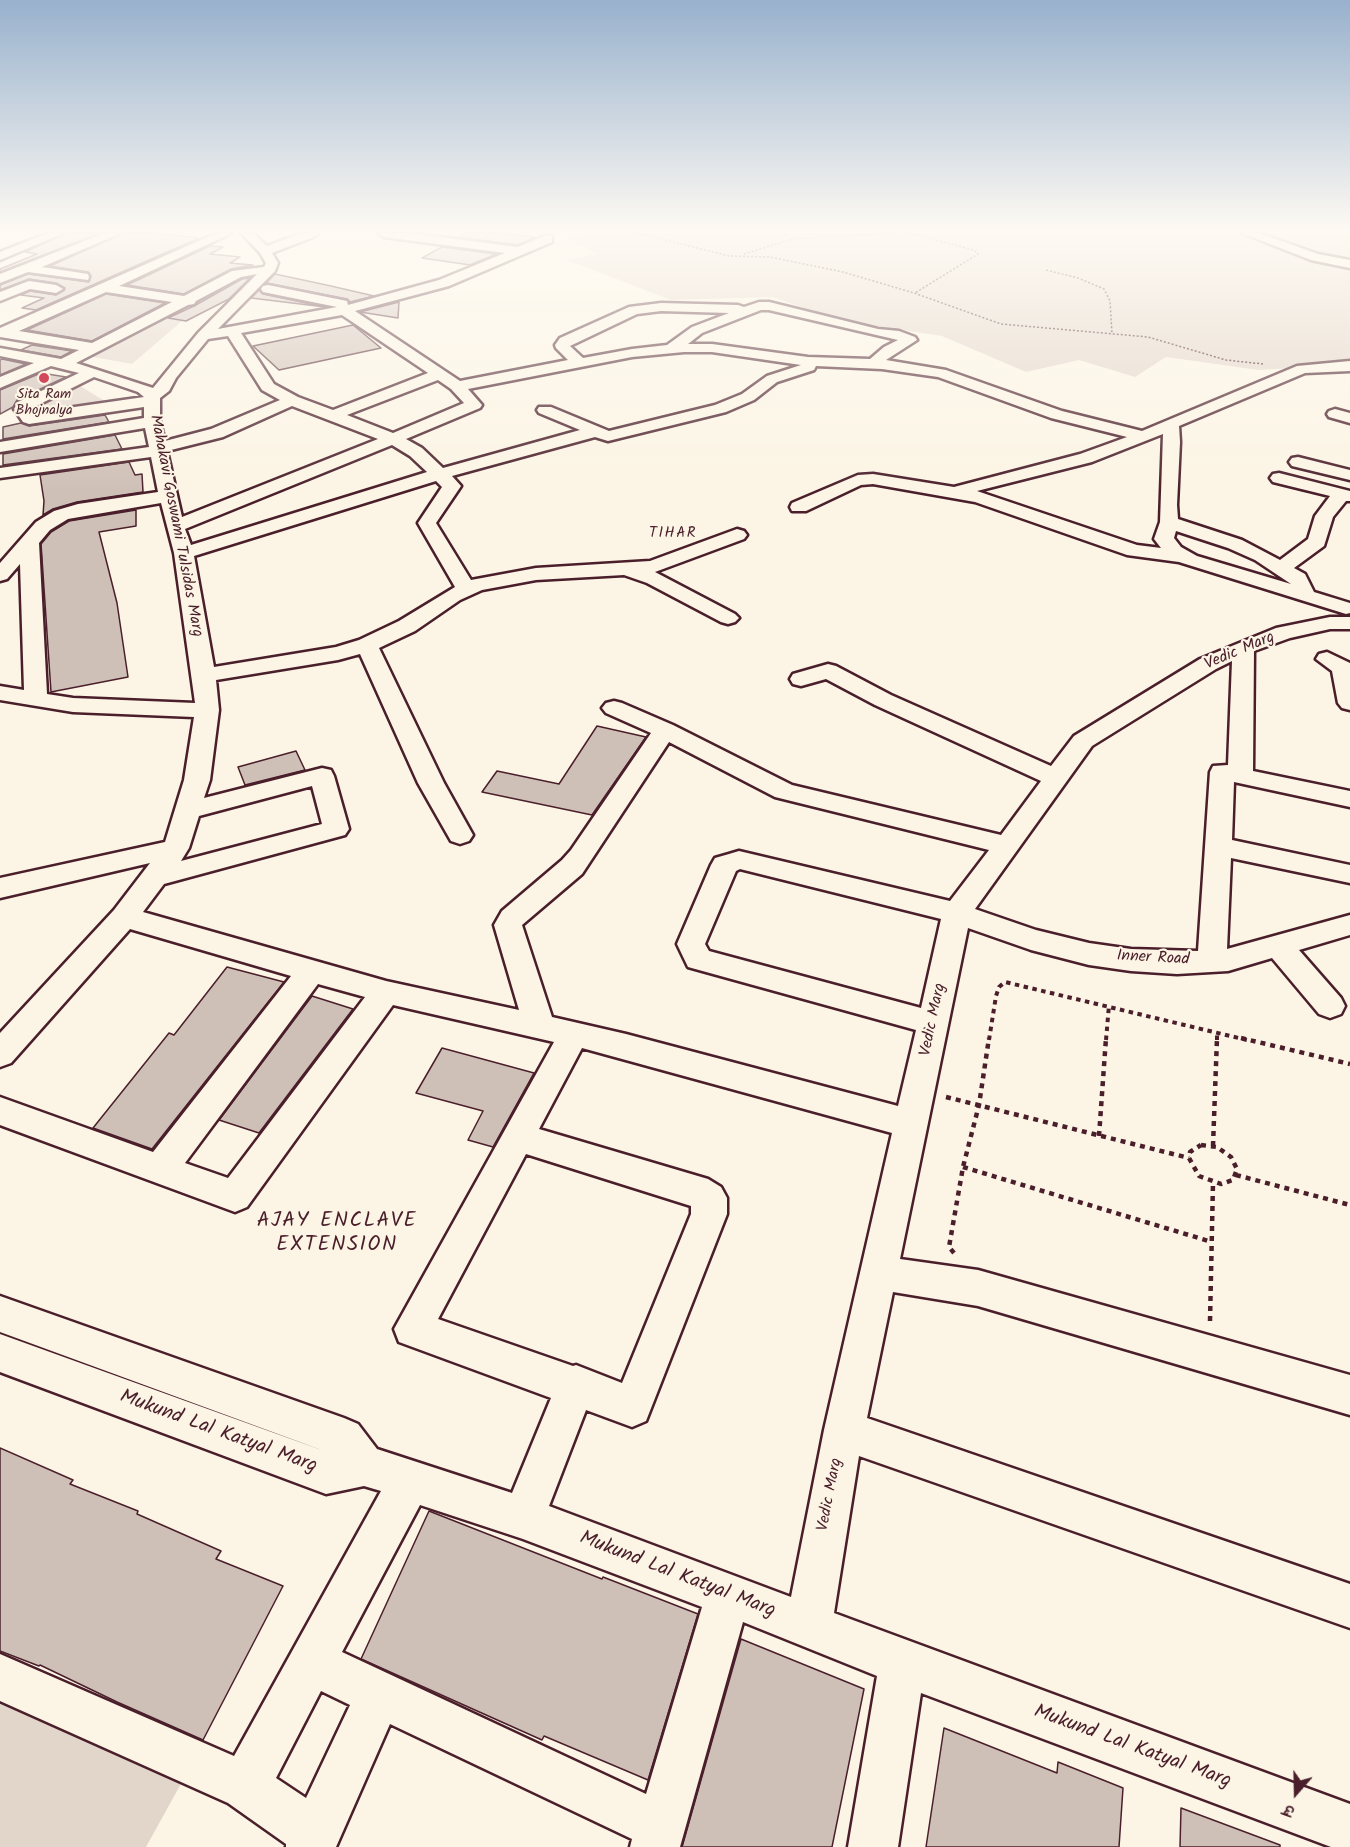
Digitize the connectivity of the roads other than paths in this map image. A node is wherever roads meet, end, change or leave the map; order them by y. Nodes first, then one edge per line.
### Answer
1 (31, 319) edge
2 (149, 319) edge
3 (202, 319) edge
4 (220, 319) edge
5 (293, 319) edge
6 (364, 319) edge
7 (614, 319) edge
8 (726, 319) edge
9 (822, 319) edge
10 (56, 327) dead end
11 (232, 330) junction
12 (1, 332) edge
13 (87, 333) dead end
14 (203, 336) junction
15 (37, 338) junction
16 (67, 343) junction
17 (94, 348) junction
18 (173, 349) dead end
19 (671, 349) junction
20 (3, 353) edge
21 (808, 361) junction
22 (57, 362) junction
23 (580, 363) junction
24 (874, 363) junction
25 (1350, 366) edge
26 (93, 372) junction
27 (440, 374) junction
28 (0, 383) edge
29 (457, 386) junction
30 (150, 397) junction
31 (292, 400) junction
32 (545, 410) dead end
33 (334, 415) junction
34 (1170, 424) junction
35 (596, 431) junction
36 (1144, 436) junction
37 (394, 439) junction
38 (0, 447) edge
39 (159, 449) junction
40 (1298, 462) dead end
41 (0, 473) edge
42 (440, 474) junction
43 (1350, 475) edge
44 (1279, 478) dead end
45 (953, 492) junction
46 (1346, 495) edge
47 (169, 496) junction
48 (799, 507) dead end
49 (1169, 522) junction
50 (175, 526) junction
51 (737, 535) dead end
52 (29, 541) junction
53 (184, 554) junction
54 (1181, 556) junction
55 (624, 568) junction
56 (1281, 569) junction
57 (0, 575) edge
58 (466, 589) junction
59 (1306, 596) junction
60 (1348, 611) edge
61 (728, 618) dead end
62 (368, 645) junction
63 (1243, 648) junction
64 (1328, 659) dead end
65 (204, 675) junction
66 (801, 679) dead end
67 (0, 693) edge
68 (36, 699) junction
69 (1350, 703) edge
70 (614, 708) dead end
71 (207, 710) junction
72 (665, 730) junction
73 (1240, 776) junction
74 (1056, 778) junction
75 (1350, 799) edge
76 (188, 810) junction
77 (459, 835) dead end
78 (1007, 845) junction
79 (1219, 846) junction
80 (176, 849) junction
81 (1350, 874) edge
82 (158, 876) junction
83 (0, 888) edge
84 (957, 914) junction
85 (124, 917) junction
86 (1350, 925) edge
87 (1278, 946) junction
88 (1212, 961) junction
89 (311, 971) junction
90 (386, 992) junction
91 (1330, 1005) dead end
92 (934, 1023) junction
93 (557, 1031) junction
94 (0, 1054) edge
95 (0, 1111) edge
96 (912, 1124) junction
97 (519, 1137) junction
98 (160, 1169) junction
99 (880, 1273) junction
100 (0, 1314) edge
101 (0, 1353) edge
102 (576, 1385) junction
103 (1350, 1395) edge
104 (844, 1431) junction
105 (364, 1465) junction
106 (410, 1480) junction
107 (523, 1518) junction
108 (728, 1594) junction
109 (1350, 1606) edge
110 (809, 1626) junction
111 (311, 1662) junction
112 (902, 1663) junction
113 (0, 1677) edge
114 (379, 1695) junction
115 (246, 1786) junction
116 (1350, 1829) edge
117 (658, 1837) edge
118 (313, 1841) edge
119 (873, 1847) edge

1 - 12 street
2 - 17 street
3 - 18 street
4 - 14 street, Mahakavi Goswami Tulsidas Marg
5 - 11 street
6 - 27 street
7 - 23 street
8 - 19 street
9 - 24 street
10 - 15 street
11 - 14 street
11 - 31 street
12 - 15 street
13 - 16 street
14 - 30 street, Mahakavi Goswami Tulsidas Marg
15 - 16 street
15 - 20 street
16 - 17 street
17 - 22 street
19 - 21 street
19 - 23 street
20 - 22 street
21 - 24 street
21 - 35 street
22 - 26 street
22 - 28 street
23 - 29 street
24 - 36 street
25 - 34 street
26 - 30 street
26 - 30 street
27 - 29 street
27 - 33 street
29 - 37 street
30 - 38 street
30 - 39 street, Mahakavi Goswami Tulsidas Marg
31 - 33 street
31 - 39 street
32 - 35 street
33 - 37 street
34 - 36 street
34 - 49 street
35 - 42 street
36 - 45 street
37 - 42 street
37 - 50 street
39 - 41 street
39 - 47 street, Mahakavi Goswami Tulsidas Marg
40 - 43 street
42 - 53 street
42 - 58 street
44 - 46 street
45 - 48 street
45 - 54 street
46 - 56 street
47 - 50 street, Mahakavi Goswami Tulsidas Marg
47 - 52 street
49 - 54 street
49 - 56 street
50 - 53 street, Mahakavi Goswami Tulsidas Marg
51 - 55 street
52 - 57 street
52 - 68 street
53 - 65 street, Mahakavi Goswami Tulsidas Marg
54 - 59 street
55 - 58 street
55 - 61 street
56 - 59 street
58 - 62 street
59 - 60 street
60 - 63 street, Vedic Marg
62 - 65 street
62 - 77 street
63 - 73 street
63 - 74 street, Vedic Marg
64 - 69 street
65 - 71 street, Mahakavi Goswami Tulsidas Marg
66 - 74 street
67 - 68 street
68 - 71 street
70 - 72 street
71 - 76 street, Mahakavi Goswami Tulsidas Marg
72 - 78 street
72 - 93 street
73 - 75 street
73 - 79 street
74 - 78 street, Vedic Marg
76 - 80 street, Mahakavi Goswami Tulsidas Marg
76 - 82 street
78 - 84 street, Vedic Marg
79 - 81 street
79 - 88 street
80 - 82 street, Mahakavi Goswami Tulsidas Marg
80 - 83 street
82 - 85 street, Mahakavi Goswami Tulsidas Marg
84 - 88 street, Inner Road
84 - 92 street, Vedic Marg
84 - 92 street, Inner Road
85 - 89 street
85 - 94 street, Mahakavi Goswami Tulsidas Marg
86 - 87 street, Inner Road
87 - 88 street, Inner Road
87 - 91 street
89 - 90 street
89 - 98 street
90 - 93 street
90 - 98 street
92 - 96 street, Vedic Marg
93 - 96 street
93 - 97 street
95 - 98 street
96 - 99 street, Vedic Marg
97 - 102 street
97 - 102 street
99 - 103 street
99 - 104 street, Vedic Marg
100 - 105 street
101 - 105 street, Mukund Lal Katyal Marg
102 - 107 street
104 - 109 street
104 - 110 street, Vedic Marg
105 - 106 street, Mukund Lal Katyal Marg
106 - 107 street, Mukund Lal Katyal Marg
106 - 111 street
107 - 108 street, Mukund Lal Katyal Marg
108 - 110 street, Mukund Lal Katyal Marg
108 - 117 street
110 - 112 street, Mukund Lal Katyal Marg
111 - 114 street
111 - 115 street
112 - 116 street, Mukund Lal Katyal Marg
112 - 119 street
113 - 115 street
114 - 117 street
114 - 118 street
115 - 118 street

